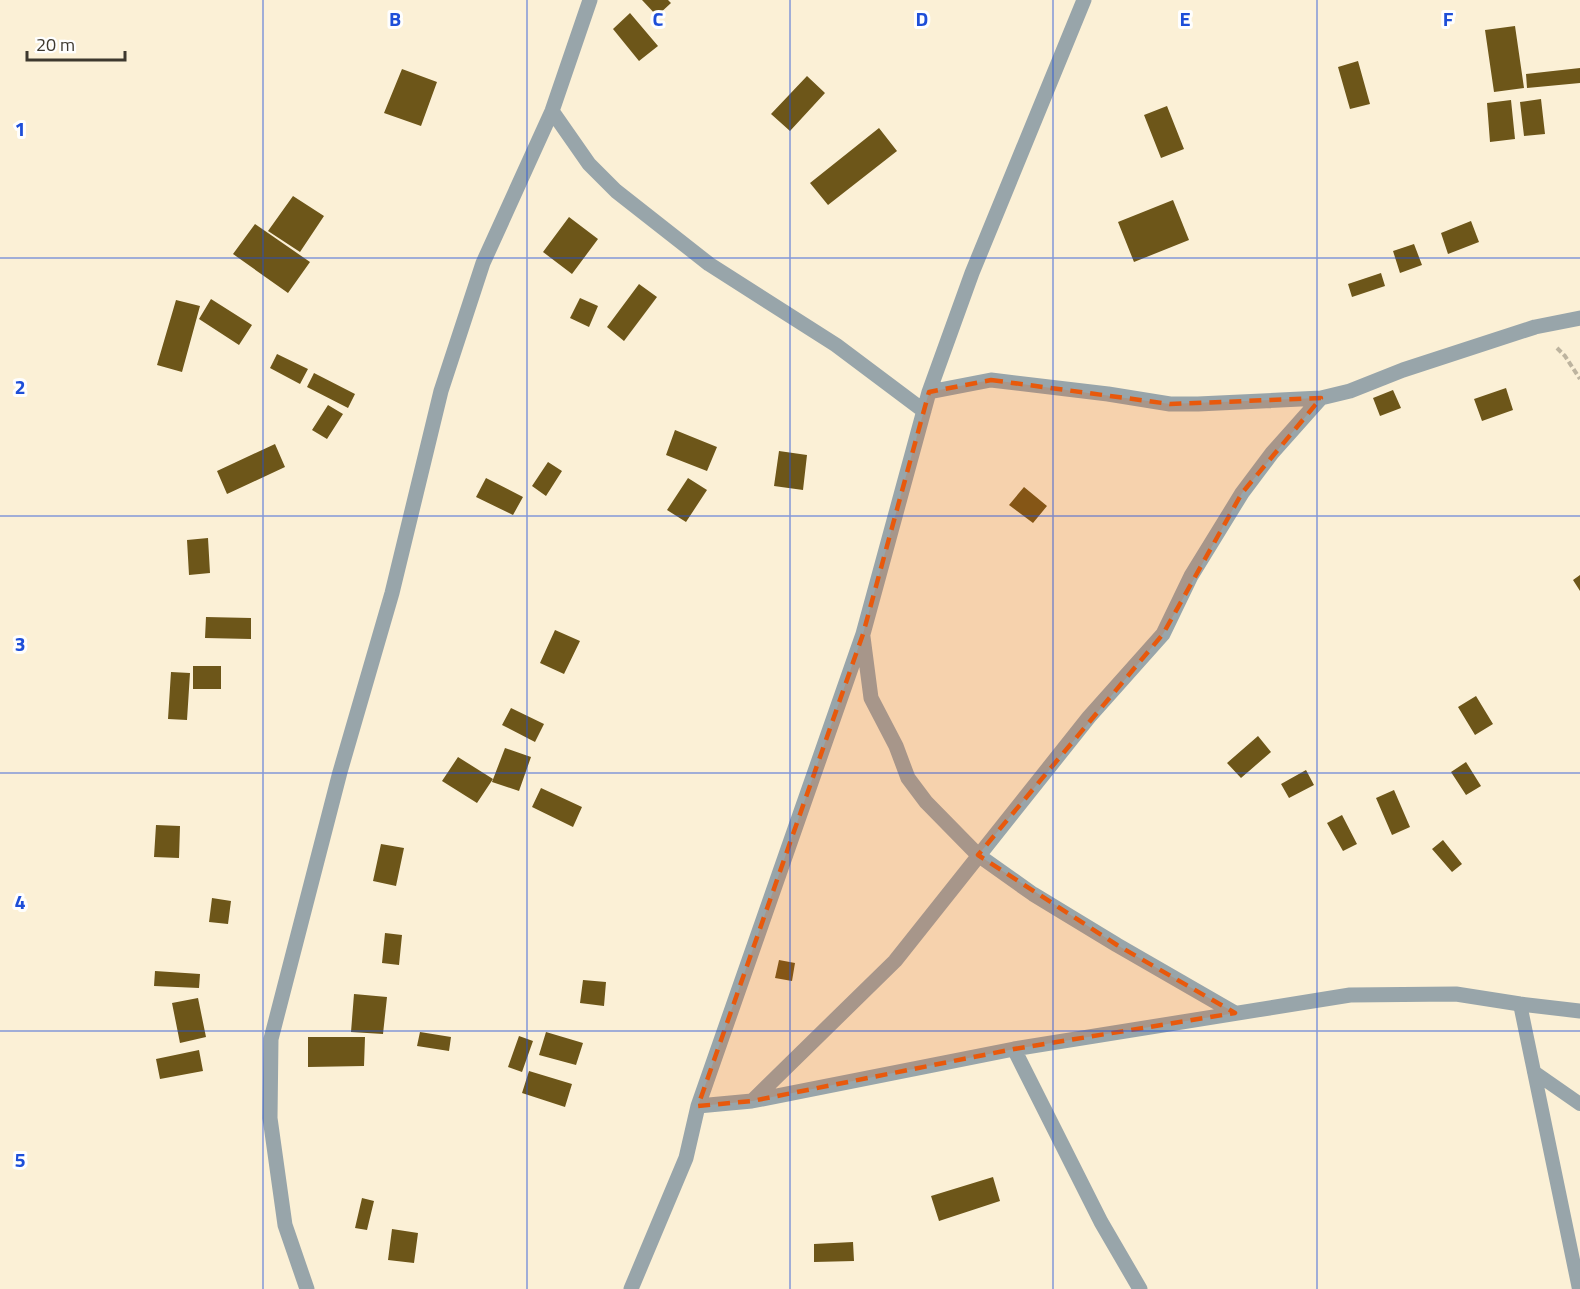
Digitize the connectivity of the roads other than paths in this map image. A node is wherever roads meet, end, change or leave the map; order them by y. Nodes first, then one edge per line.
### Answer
1 (590, 0) edge
2 (1084, 0) edge
3 (552, 111) junction
4 (1580, 318) edge
5 (929, 392) junction
6 (1321, 398) junction
7 (924, 411) junction
8 (862, 634) junction
9 (978, 855) junction
10 (1520, 1004) junction
11 (1579, 1009) edge
12 (1234, 1013) junction
13 (1014, 1049) junction
14 (1534, 1072) junction
15 (752, 1101) junction
16 (1580, 1104) edge
17 (699, 1106) junction
18 (307, 1289) edge
19 (631, 1289) edge
20 (1140, 1289) edge
21 (1579, 1289) edge

1 - 3 street
2 - 5 street
3 - 7 street
3 - 18 street
4 - 6 street
5 - 6 street
5 - 7 street
6 - 9 street
7 - 8 street
8 - 9 street
8 - 17 street
9 - 12 street
9 - 15 street
10 - 11 street
10 - 12 street
10 - 14 lane
12 - 13 street
13 - 15 street
13 - 20 street
14 - 16 lane
14 - 21 lane
15 - 17 street
17 - 19 street

